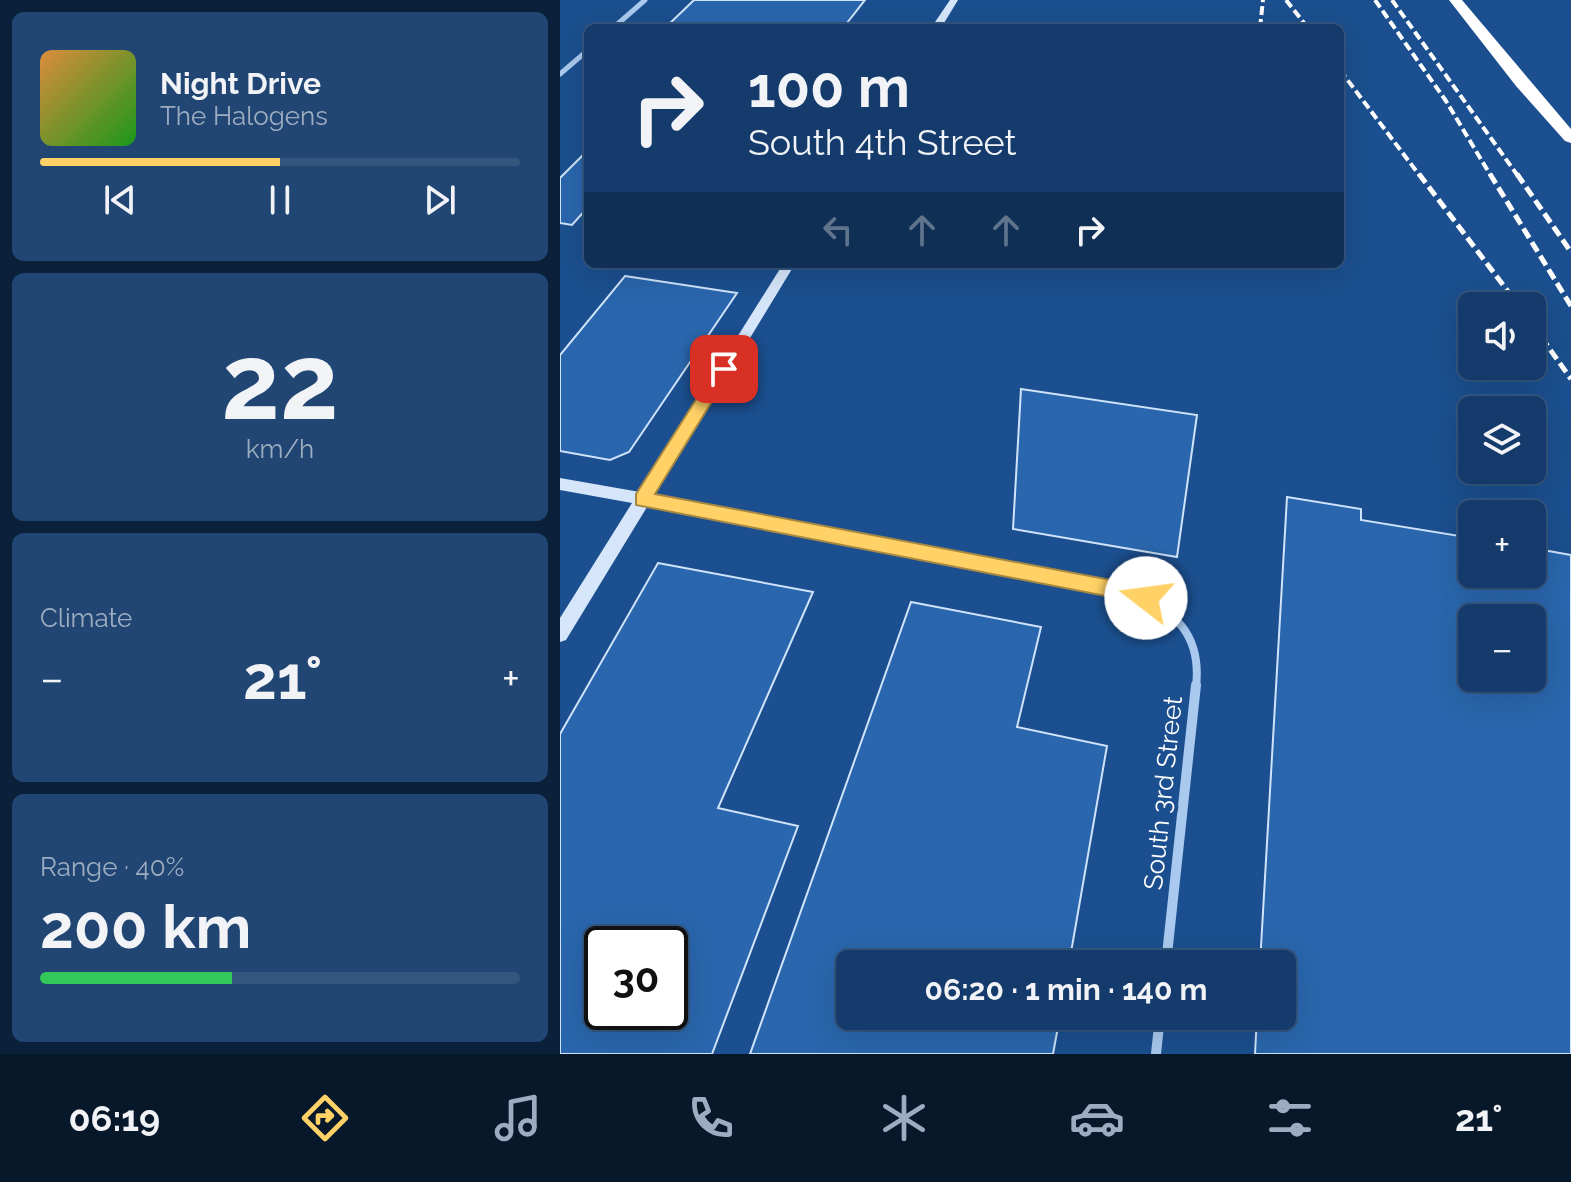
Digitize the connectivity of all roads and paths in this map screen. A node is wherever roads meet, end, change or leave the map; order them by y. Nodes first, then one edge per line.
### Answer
1 (645, 0) edge
2 (954, 0) edge
3 (1455, 0) edge
4 (618, 24) edge
5 (939, 24) edge
6 (584, 53) edge
7 (560, 74) edge
8 (1571, 137) edge
9 (787, 268) edge
10 (560, 484) edge
11 (643, 499) junction
12 (560, 634) edge
13 (1168, 950) edge
14 (1159, 1030) edge
15 (1156, 1054) edge

1 - 4 street
2 - 5 main road
3 - 8 highway
6 - 7 street
9 - 11 main road
10 - 11 main road
11 - 12 main road
11 - 13 street, South 3rd Street
14 - 15 street

